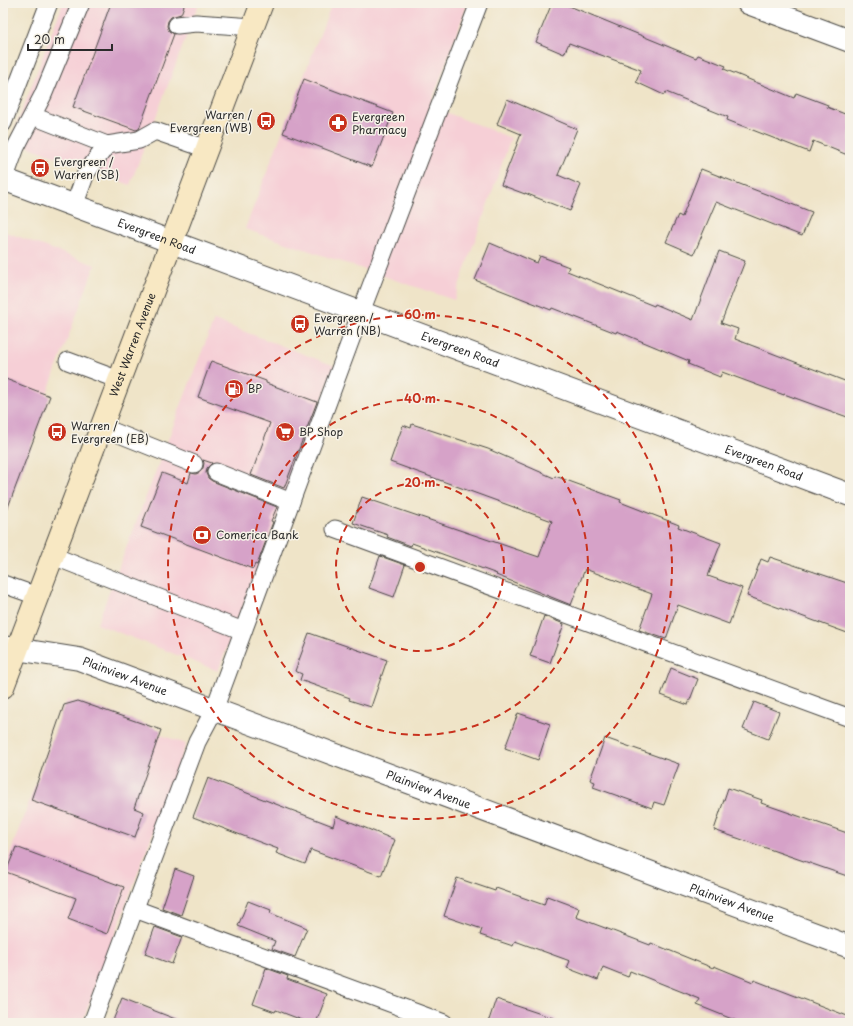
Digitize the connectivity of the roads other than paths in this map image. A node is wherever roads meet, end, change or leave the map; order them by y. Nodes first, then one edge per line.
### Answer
1 (49, 3) edge
2 (81, 3) edge
3 (262, 3) edge
4 (480, 3) edge
5 (748, 3) edge
6 (177, 25) dead end
7 (253, 27) junction
8 (850, 41) edge
9 (33, 116) junction
10 (3, 123) edge
11 (107, 145) junction
12 (207, 149) junction
13 (4, 180) edge
14 (74, 206) junction
15 (172, 242) junction
16 (361, 312) junction
17 (68, 361) dead end
18 (119, 380) junction
19 (102, 427) junction
20 (194, 464) dead end
21 (216, 472) dead end
22 (850, 495) edge
23 (291, 502) junction
24 (334, 529) dead end
25 (53, 556) junction
26 (3, 584) edge
27 (37, 596) junction
28 (244, 631) junction
29 (10, 648) edge
30 (3, 687) edge
31 (214, 710) junction
32 (850, 718) edge
33 (135, 909) junction
34 (850, 947) edge
35 (92, 1023) edge
36 (444, 1023) edge

1 - 10 lane
2 - 9 lane
3 - 7 main road, West Warren Avenue
4 - 16 lane
5 - 8 street
6 - 7 lane
7 - 12 main road, West Warren Avenue
9 - 11 lane
9 - 13 lane
11 - 12 lane
11 - 14 lane
12 - 15 main road, West Warren Avenue
13 - 14 street, Evergreen Road
14 - 15 street, Evergreen Road
15 - 16 street, Evergreen Road
15 - 18 main road, West Warren Avenue
16 - 22 street, Evergreen Road
16 - 23 lane
17 - 18 lane
18 - 19 main road, West Warren Avenue
19 - 20 lane
19 - 25 main road, West Warren Avenue
21 - 23 lane
23 - 28 lane
24 - 32 lane
25 - 27 main road, West Warren Avenue
25 - 28 lane
26 - 27 lane
27 - 29 main road, West Warren Avenue
28 - 31 lane
29 - 30 main road, West Warren Avenue
29 - 31 street, Plainview Avenue
31 - 33 lane
31 - 34 street, Plainview Avenue
33 - 35 lane
33 - 36 lane

